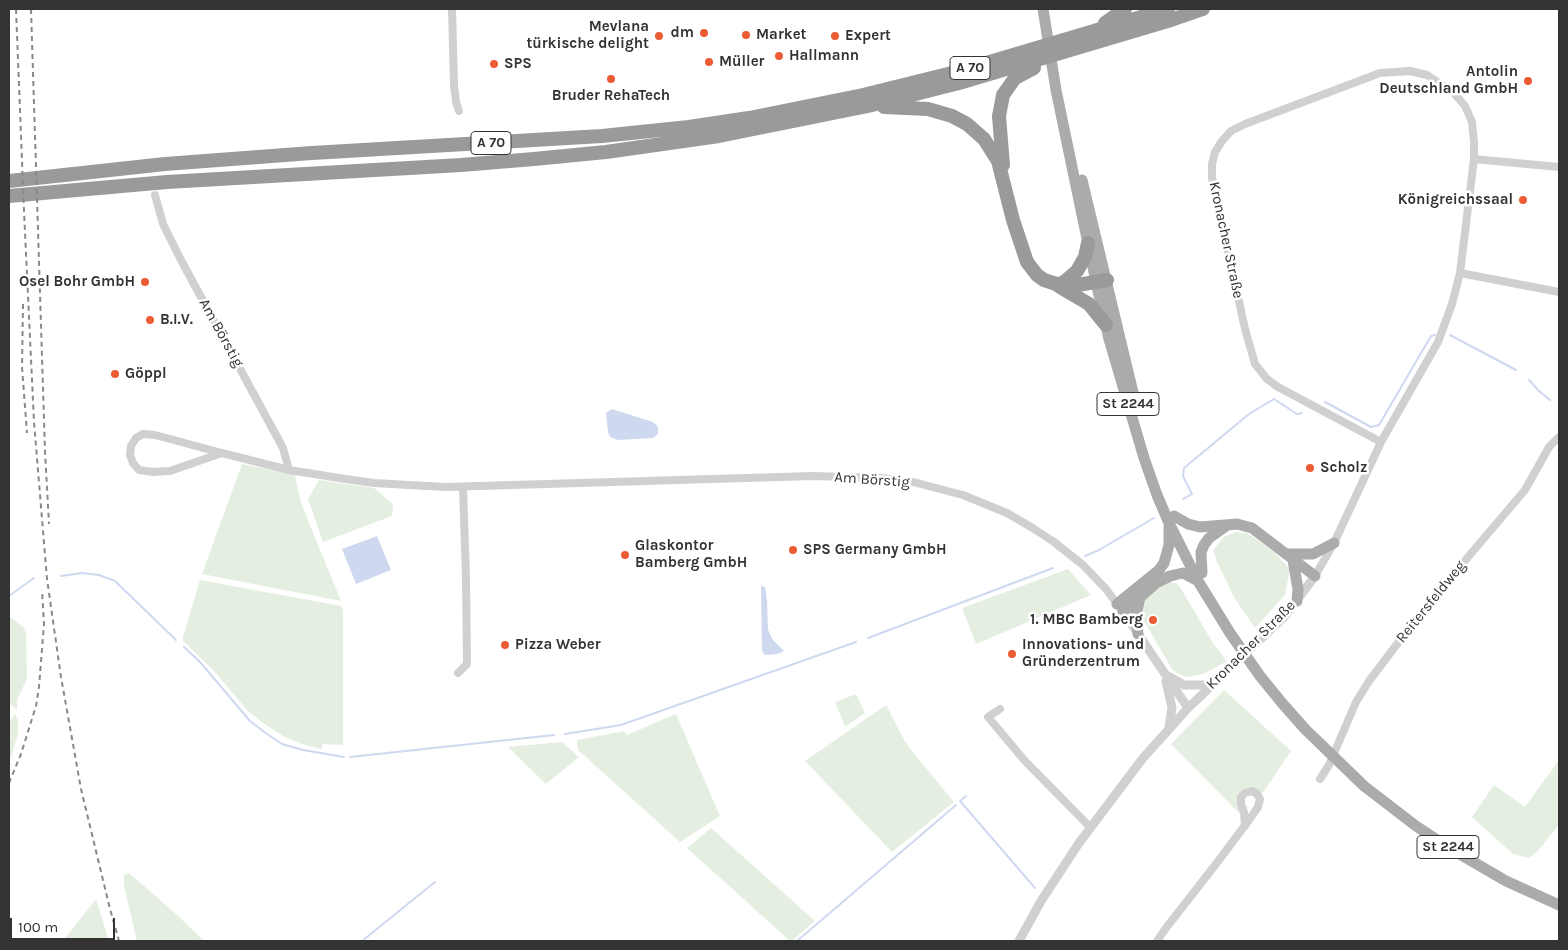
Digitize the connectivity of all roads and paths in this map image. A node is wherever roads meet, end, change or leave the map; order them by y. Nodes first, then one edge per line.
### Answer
1 (452, 9) edge
2 (1125, 9) edge
3 (1168, 9) edge
4 (1203, 9) edge
5 (1047, 11) edge
6 (1075, 37) junction
7 (1064, 52) junction
8 (1060, 90) junction
9 (868, 106) junction
10 (459, 110) dead end
11 (1474, 159) junction
12 (1559, 167) edge
13 (10, 181) edge
14 (1004, 181) junction
15 (11, 196) edge
16 (155, 196) dead end
17 (1088, 243) junction
18 (1460, 273) junction
19 (1101, 281) junction
20 (1057, 285) junction
21 (1559, 292) edge
22 (1106, 325) junction
23 (1559, 437) edge
24 (1381, 442) junction
25 (222, 453) junction
26 (289, 470) junction
27 (463, 488) junction
28 (1171, 519) junction
29 (1227, 525) junction
30 (1334, 543) junction
31 (1290, 557) junction
32 (1314, 576) junction
33 (1200, 577) junction
34 (1140, 597) junction
35 (1297, 601) junction
36 (1120, 608) junction
37 (1138, 634) junction
38 (458, 673) dead end
39 (1164, 674) junction
40 (1212, 685) junction
41 (1188, 708) junction
42 (1000, 709) dead end
43 (1169, 728) junction
44 (1350, 768) junction
45 (1320, 778) dead end
46 (1245, 826) dead end
47 (1090, 827) junction
48 (1559, 898) edge
49 (1559, 905) edge
50 (1019, 941) edge
51 (1157, 941) edge

1 - 10 street
2 - 6 highway
3 - 6 highway, A 70
4 - 7 highway, A 70
5 - 8 main road, St 2244
6 - 13 highway, A 70
7 - 9 highway, A 70
7 - 14 highway
8 - 17 main road, St 2244
8 - 19 main road, St 2244
9 - 14 highway
9 - 15 highway, A 70
11 - 12 street
11 - 18 street, Kronacher Straße
11 - 24 street, Kronacher Straße
14 - 20 highway
16 - 26 street, Am Börstig
17 - 19 main road, St 2244
17 - 20 highway
18 - 21 street
18 - 24 street, Kronacher Straße
19 - 20 highway
19 - 22 main road, St 2244
19 - 28 main road, St 2244
20 - 22 highway
22 - 28 main road, St 2244
23 - 45 street, Reitersfeldweg
24 - 30 street, Kronacher Straße
25 - 25 street, Am Börstig
25 - 26 street, Am Börstig
26 - 27 street, Am Börstig
27 - 36 street, Am Börstig
27 - 38 street
28 - 29 main road
28 - 33 main road, St 2244
28 - 36 main road
29 - 31 main road
29 - 33 main road
30 - 31 main road
30 - 32 street, Kronacher Straße
31 - 32 main road
31 - 35 main road
32 - 35 street, Kronacher Straße
33 - 34 main road
33 - 44 main road, St 2244
34 - 36 main road
34 - 37 main road
35 - 40 street, Kronacher Straße
36 - 37 street, Am Börstig
37 - 39 street, Am Börstig
39 - 40 street
39 - 41 street, Am Börstig
39 - 43 street
40 - 41 street, Kronacher Straße
41 - 43 street, Kronacher Straße
42 - 47 street
43 - 47 street, Kronacher Straße
44 - 48 main road, St 2244
44 - 49 main road, St 2244
46 - 51 street
47 - 50 street, Kronacher Straße

